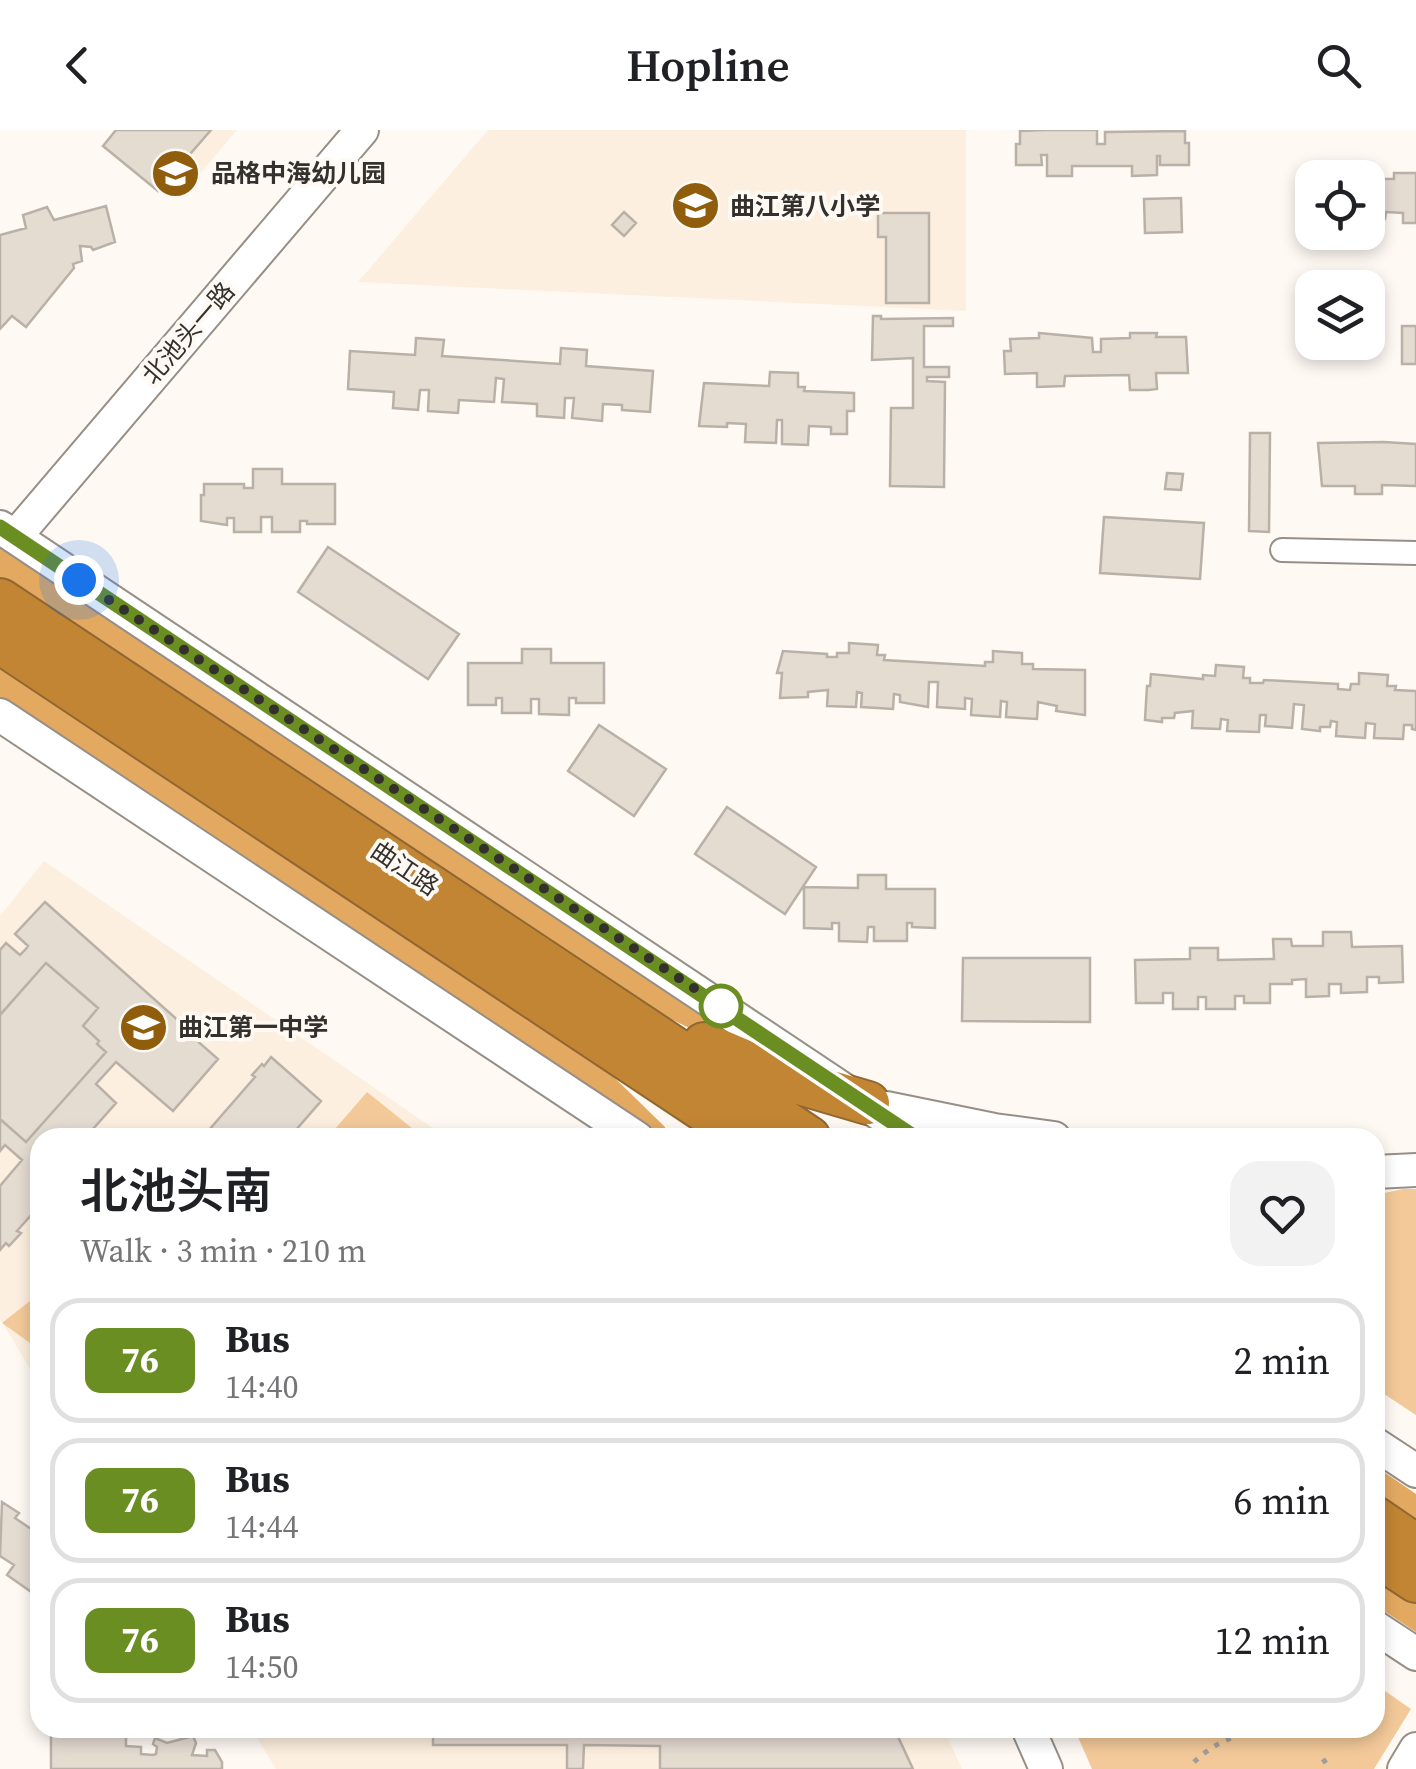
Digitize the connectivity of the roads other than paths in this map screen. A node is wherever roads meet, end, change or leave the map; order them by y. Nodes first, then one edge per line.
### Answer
1 (362, 130) edge
2 (7, 532) edge
3 (1282, 550) dead end
4 (1416, 553) edge
5 (0, 600) edge
6 (0, 642) edge
7 (0, 715) edge
8 (600, 1019) junction
9 (868, 1103) junction
10 (622, 1128) edge
11 (693, 1128) edge
12 (734, 1128) edge
13 (791, 1128) edge
14 (902, 1128) edge
15 (991, 1128) edge
16 (1385, 1148) edge
17 (1416, 1149) edge
18 (1416, 1170) edge
19 (1385, 1172) edge
20 (1385, 1451) edge
21 (1416, 1472) edge
22 (1385, 1525) edge
23 (1416, 1546) edge
24 (1385, 1561) edge
25 (1416, 1581) edge
26 (1385, 1634) edge
27 (1411, 1651) edge
28 (1032, 1738) edge
29 (1054, 1738) edge
30 (1416, 1749) edge
31 (1046, 1769) edge
32 (1068, 1769) edge
33 (1404, 1769) edge

1 - 2 main road, 北池头一路
2 - 9 main road
3 - 4 street
5 - 8 highway, 曲江路
6 - 8 highway, 曲江路
7 - 10 main road
8 - 9 highway
8 - 11 highway
8 - 12 highway, 曲江路
8 - 13 highway, 曲江路
9 - 14 main road
9 - 15 main road
16 - 17 main road
18 - 19 main road
20 - 21 main road
22 - 23 highway
24 - 25 highway
26 - 27 main road
28 - 31 main road
29 - 32 main road
30 - 33 main road

